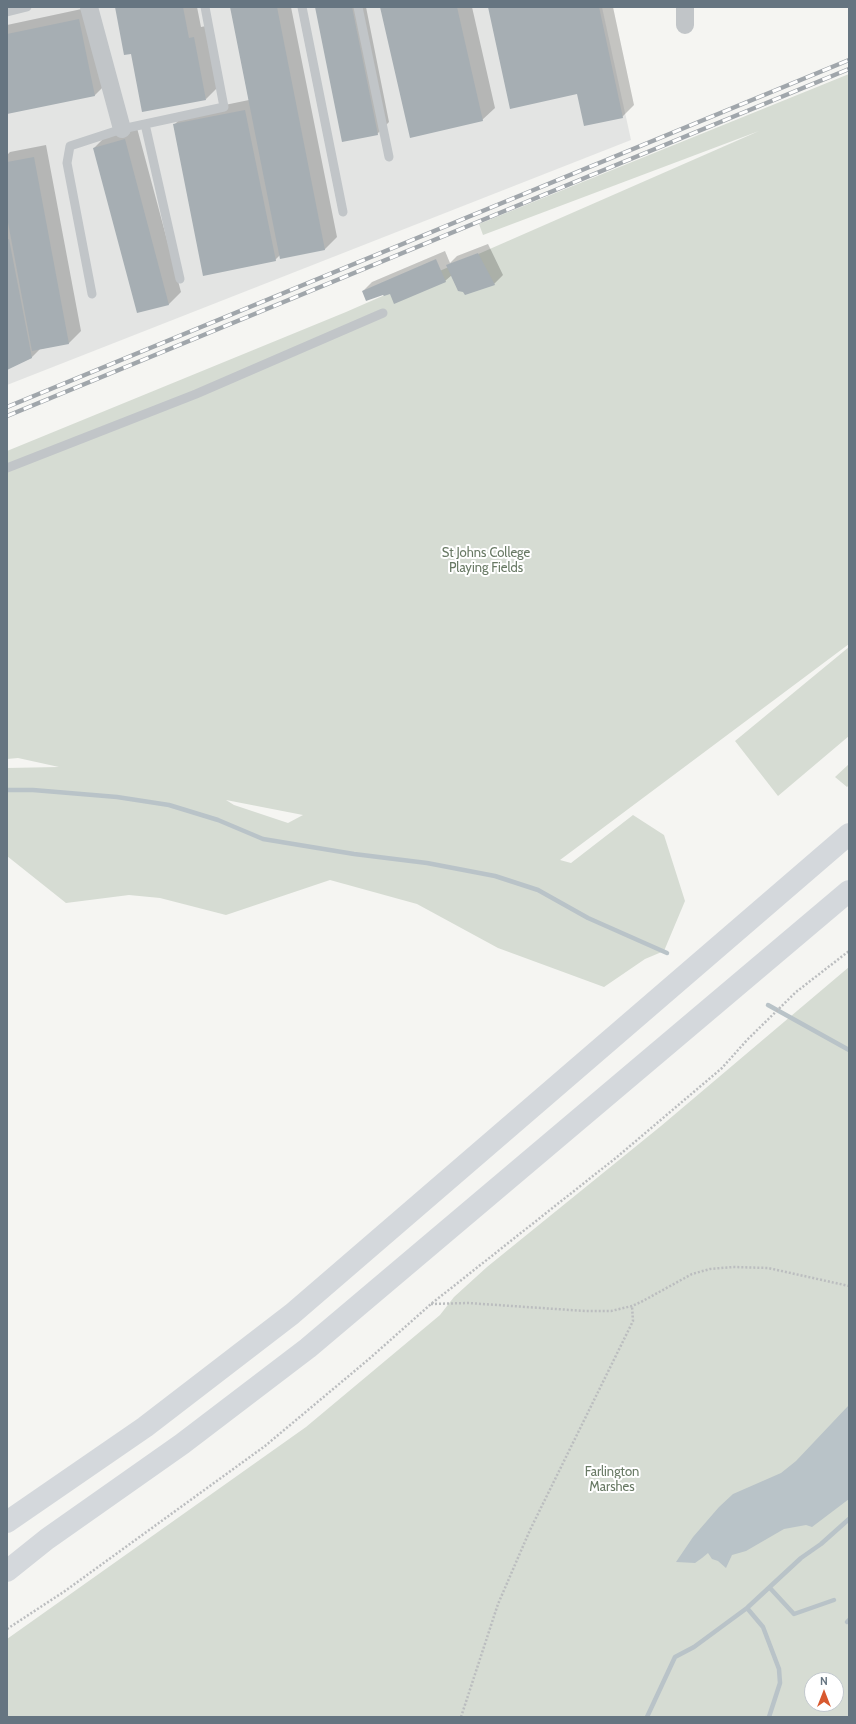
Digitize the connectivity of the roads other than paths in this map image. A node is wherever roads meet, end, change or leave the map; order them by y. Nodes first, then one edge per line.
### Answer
1 (27, 7) edge
2 (89, 7) edge
3 (205, 7) edge
4 (302, 7) edge
5 (358, 7) edge
6 (7, 12) edge
7 (145, 124) junction
8 (122, 129) junction
9 (389, 157) dead end
10 (343, 212) dead end
11 (180, 279) dead end
12 (92, 294) dead end
13 (383, 313) dead end
14 (7, 468) edge
15 (849, 834) edge
16 (849, 891) edge
17 (7, 1522) edge
18 (47, 1539) junction
19 (7, 1563) edge
20 (7, 1571) edge

1 - 6 lane
2 - 8 street
3 - 7 lane
4 - 10 lane
5 - 9 lane
7 - 8 lane
7 - 11 lane
8 - 12 lane
13 - 14 lane
15 - 17 highway
16 - 18 highway
18 - 19 highway
18 - 20 highway

